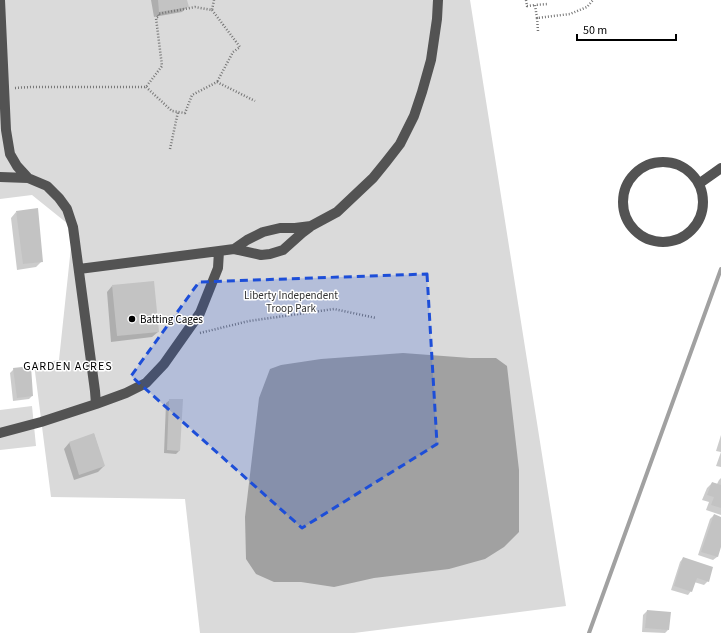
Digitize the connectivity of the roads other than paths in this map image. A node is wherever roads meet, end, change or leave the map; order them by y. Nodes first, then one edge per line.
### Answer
1 (0, 0) edge
2 (438, 0) edge
3 (721, 168) edge
4 (0, 177) edge
5 (28, 178) junction
6 (700, 183) junction
7 (311, 226) junction
8 (234, 248) junction
9 (220, 251) junction
10 (79, 269) junction
11 (96, 404) junction
12 (0, 433) edge

1 - 5 street
2 - 7 street
3 - 6 street
4 - 5 street
5 - 10 street
6 - 6 street
7 - 8 street
7 - 8 street
8 - 9 street
9 - 10 street
9 - 11 street
10 - 11 street
11 - 12 street

